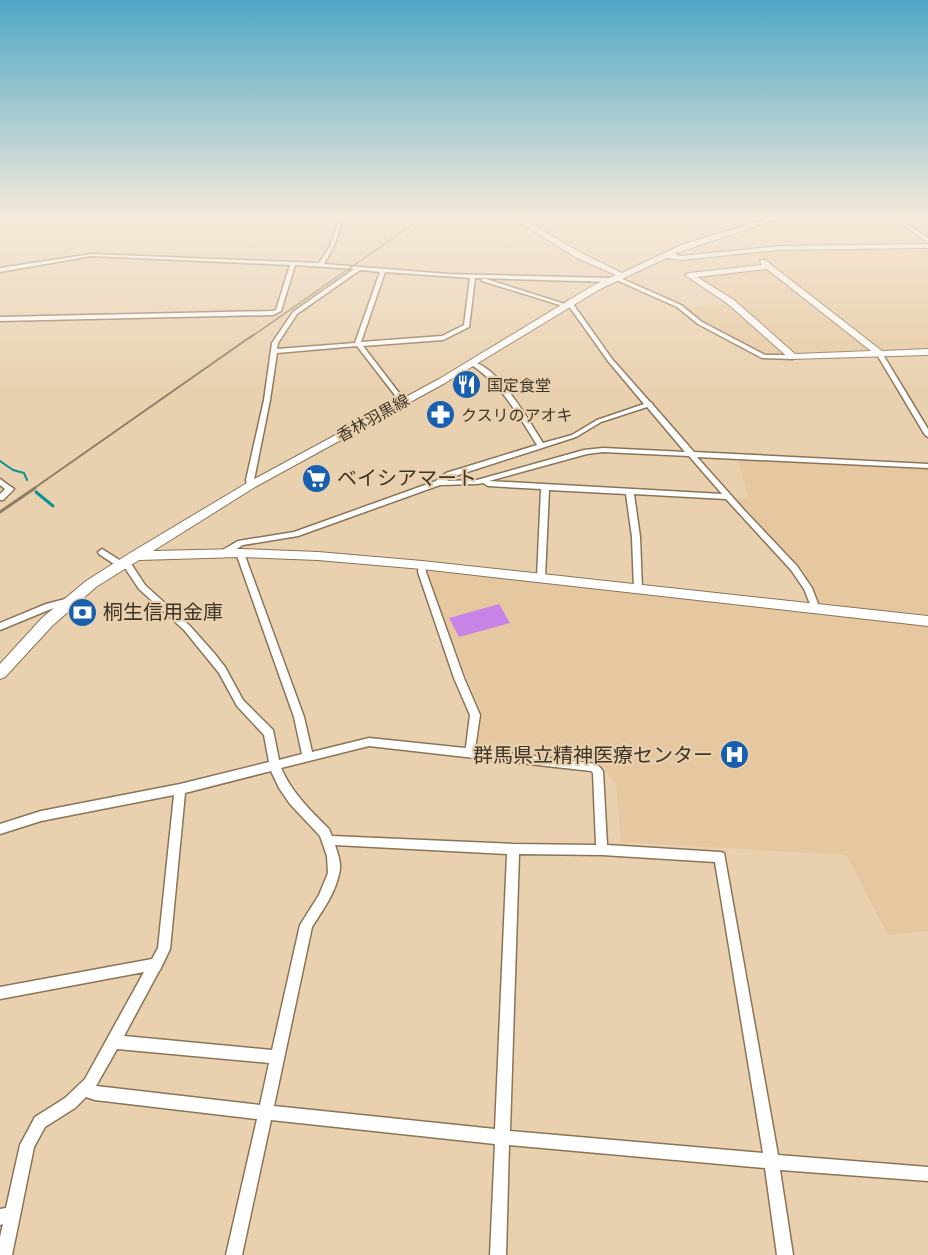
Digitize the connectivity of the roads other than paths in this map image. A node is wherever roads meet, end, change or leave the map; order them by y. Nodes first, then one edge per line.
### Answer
1 (289, 276) edge
2 (348, 276) edge
3 (381, 276) edge
4 (456, 276) edge
5 (612, 276) edge
6 (621, 276) edge
7 (690, 276) edge
8 (779, 276) edge
9 (475, 277) junction
10 (616, 278) junction
11 (567, 303) junction
12 (0, 319) edge
13 (358, 344) junction
14 (273, 351) junction
15 (928, 352) edge
16 (879, 353) junction
17 (793, 357) junction
18 (472, 363) junction
19 (403, 402) junction
20 (650, 404) junction
21 (928, 435) edge
22 (541, 446) junction
23 (692, 454) junction
24 (928, 466) edge
25 (484, 480) junction
26 (0, 481) edge
27 (439, 483) junction
28 (252, 485) junction
29 (545, 487) junction
30 (630, 492) junction
31 (728, 497) junction
32 (0, 498) edge
33 (102, 552) dead end
34 (240, 553) junction
35 (222, 554) junction
36 (126, 560) junction
37 (423, 565) junction
38 (541, 578) junction
39 (638, 589) junction
40 (69, 601) junction
41 (816, 609) junction
42 (928, 621) edge
43 (0, 627) edge
44 (0, 673) edge
45 (467, 753) junction
46 (308, 758) junction
47 (275, 767) junction
48 (180, 789) junction
49 (0, 829) edge
50 (328, 843) junction
51 (513, 849) junction
52 (602, 850) junction
53 (156, 966) junction
54 (0, 993) edge
55 (115, 1042) junction
56 (278, 1057) junction
57 (86, 1090) junction
58 (266, 1114) junction
59 (503, 1137) junction
60 (772, 1162) junction
61 (928, 1174) edge
62 (7, 1215) edge
63 (4, 1255) edge
64 (234, 1255) edge
65 (498, 1255) edge
66 (785, 1255) edge

1 - 12 street
2 - 14 street
3 - 13 street
4 - 9 street
5 - 10 street
6 - 10 street, 香林羽黒線
7 - 17 street
8 - 16 street
9 - 10 street
9 - 11 street
9 - 13 street
10 - 11 street, 香林羽黒線
10 - 17 street
11 - 18 street, 香林羽黒線
11 - 20 street
13 - 14 street
13 - 19 street
14 - 28 street
15 - 16 street
16 - 17 street
16 - 21 street
18 - 19 street, 香林羽黒線
18 - 22 street
19 - 28 street, 香林羽黒線
20 - 22 street
20 - 23 street
22 - 27 street
23 - 24 street
23 - 25 street
23 - 31 street
25 - 27 street
25 - 29 street
26 - 32 street
27 - 35 street
28 - 36 street, 香林羽黒線
29 - 30 street
29 - 38 street
30 - 31 street
30 - 39 street
31 - 41 street
33 - 36 street
34 - 35 street
34 - 37 street
34 - 46 street
35 - 36 street
36 - 40 street, 香林羽黒線
36 - 47 street
37 - 38 street
37 - 45 street
38 - 39 street
39 - 41 street
40 - 43 street
40 - 44 street, 香林羽黒線
41 - 42 street
45 - 46 street
45 - 52 street
46 - 47 street
47 - 48 street
47 - 50 street
48 - 49 street
48 - 53 street
50 - 51 street
50 - 56 street
51 - 52 street
51 - 59 street
52 - 60 street
53 - 54 street
53 - 55 street
55 - 56 street
55 - 57 street
56 - 58 street
57 - 58 street
57 - 62 street
58 - 59 street
58 - 64 street
59 - 60 street
59 - 65 street
60 - 61 street
60 - 66 street
62 - 63 street

